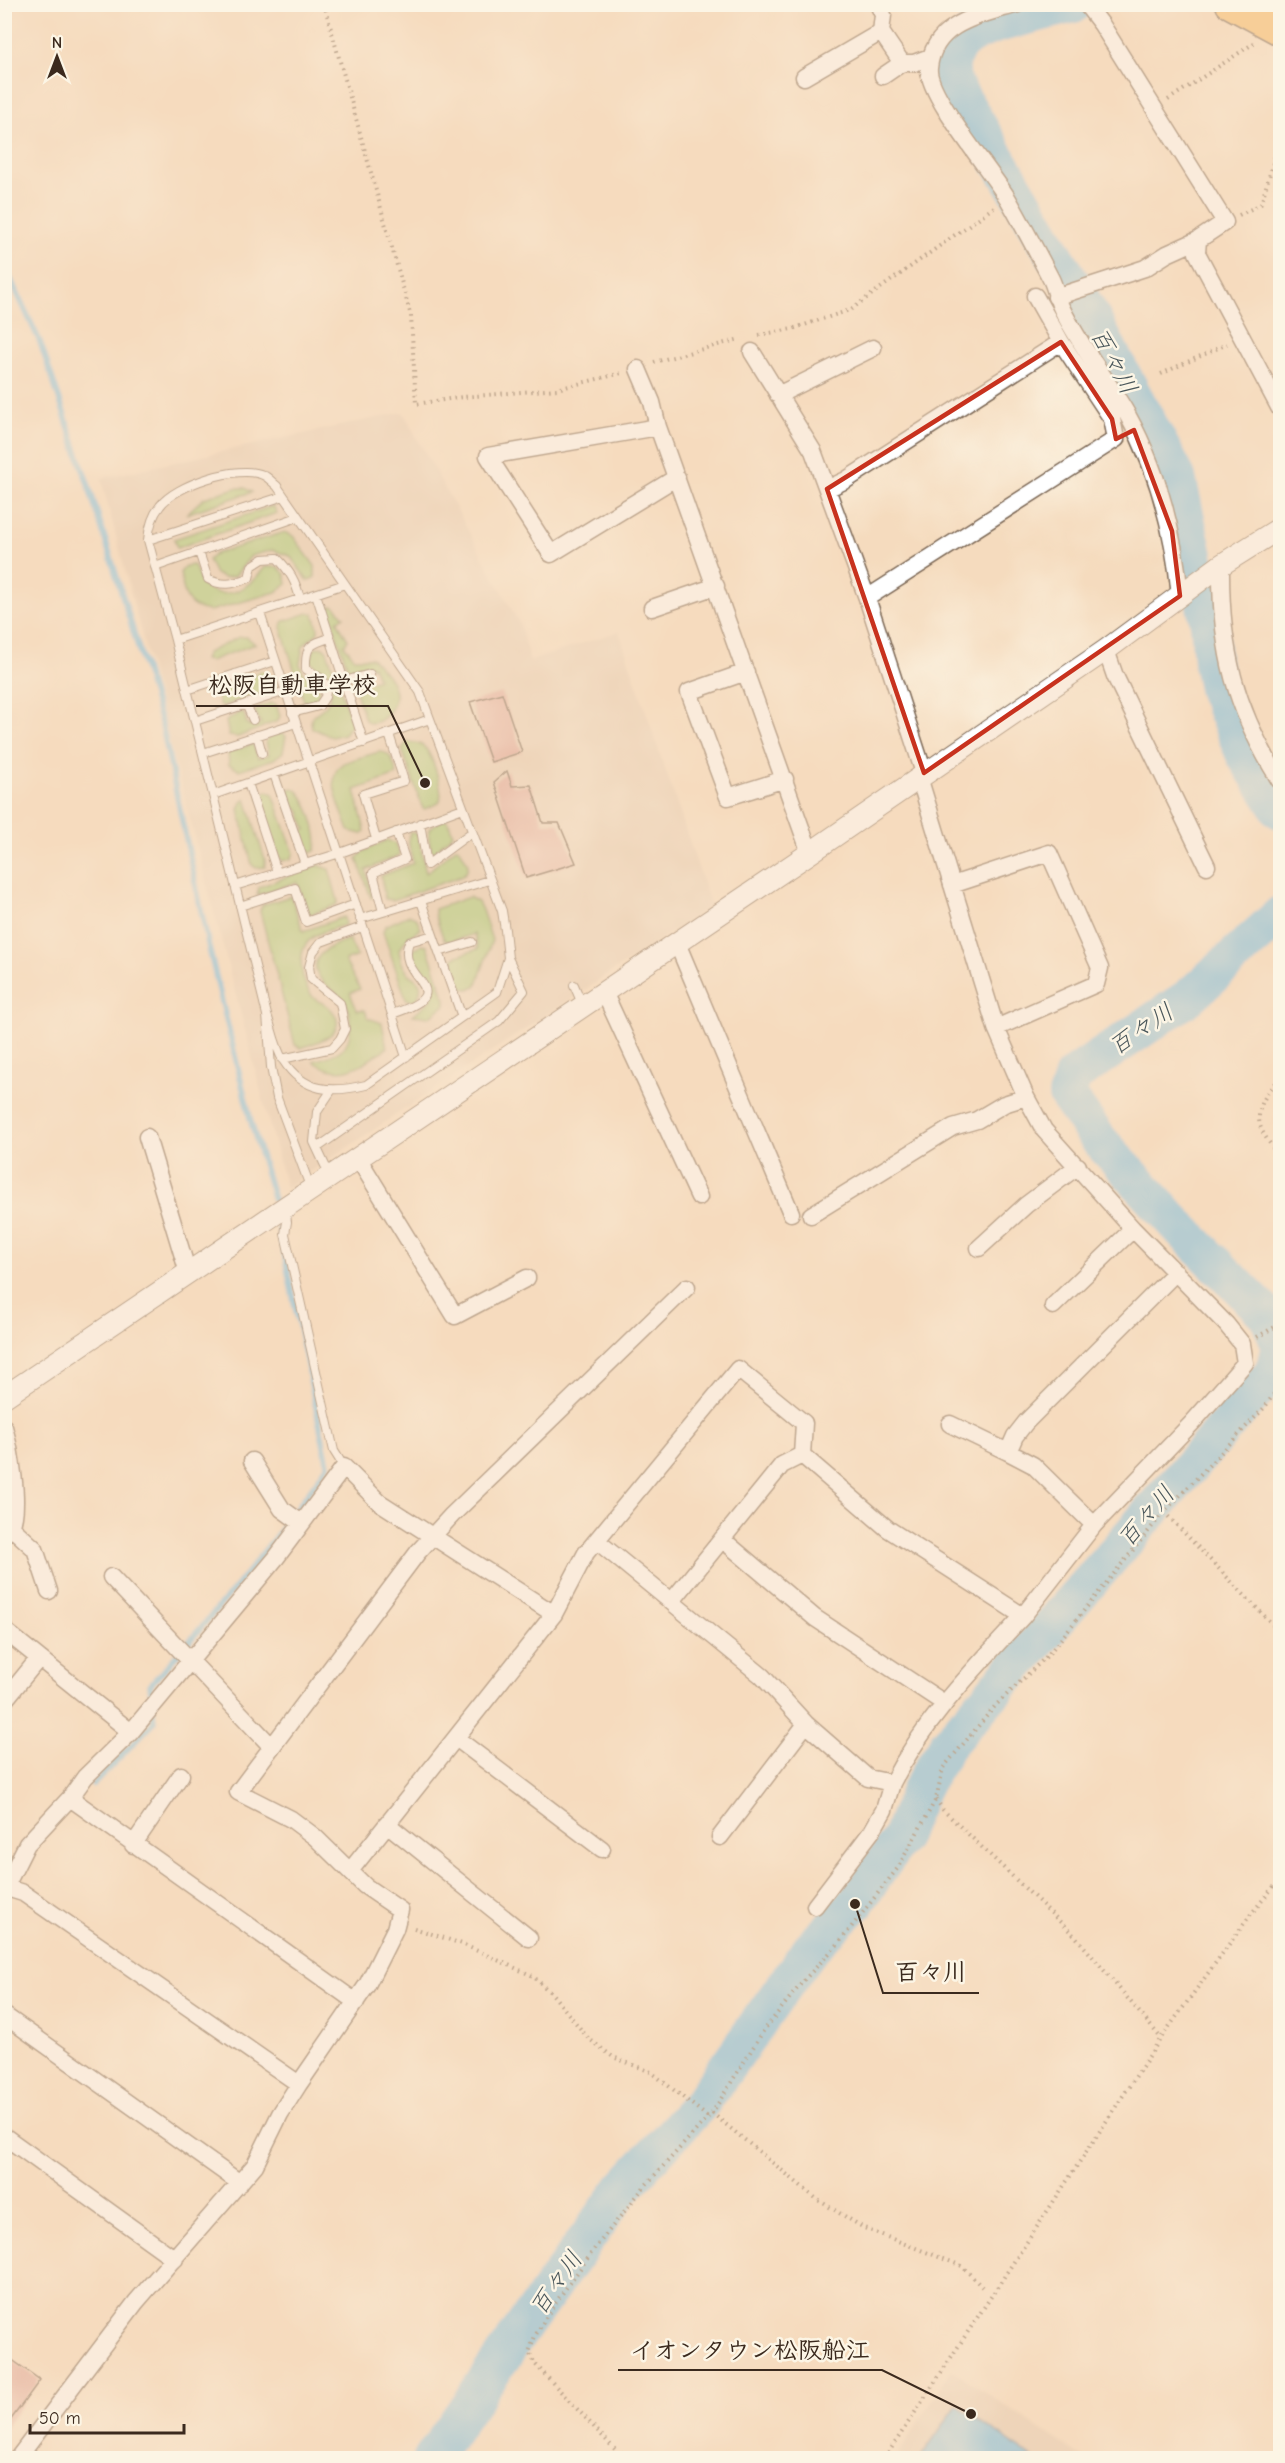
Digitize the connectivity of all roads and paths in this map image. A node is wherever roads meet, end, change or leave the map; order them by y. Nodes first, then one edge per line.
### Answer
1 (324, 4) edge
2 (878, 4) edge
3 (1018, 4) edge
4 (1230, 4) edge
5 (1089, 9) edge
6 (881, 32) junction
7 (1272, 39) edge
8 (930, 57) junction
9 (902, 63) junction
10 (883, 76) dead end
11 (804, 78) dead end
12 (1155, 109) junction
13 (1281, 139) edge
14 (1007, 198) junction
15 (1225, 222) junction
16 (1198, 240) junction
17 (1035, 296) dead end
18 (1060, 296) junction
19 (1242, 337) junction
20 (752, 342) junction
21 (1061, 342) junction
22 (873, 348) dead end
23 (638, 369) junction
24 (1161, 374) dead end
25 (778, 394) junction
26 (1281, 409) edge
27 (658, 427) junction
28 (1134, 430) junction
29 (1116, 439) junction
30 (677, 477) junction
31 (827, 489) junction
32 (284, 496) junction
33 (298, 517) junction
34 (1281, 528) edge
35 (148, 540) junction
36 (199, 552) junction
37 (1221, 565) junction
38 (155, 567) junction
39 (345, 584) junction
40 (716, 586) junction
41 (316, 594) junction
42 (1183, 594) junction
43 (867, 598) junction
44 (300, 599) junction
45 (652, 608) dead end
46 (260, 613) junction
47 (330, 638) junction
48 (175, 640) junction
49 (1106, 650) junction
50 (275, 661) junction
51 (746, 672) junction
52 (235, 674) junction
53 (370, 674) dead end
54 (344, 681) junction
55 (187, 690) junction
56 (241, 690) dead end
57 (286, 691) junction
58 (246, 704) junction
59 (292, 713) junction
60 (430, 719) junction
61 (253, 720) dead end
62 (195, 721) junction
63 (296, 723) junction
64 (389, 734) junction
65 (257, 735) junction
66 (364, 743) junction
67 (202, 753) junction
68 (262, 753) dead end
69 (309, 763) junction
70 (274, 774) junction
71 (922, 775) junction
72 (785, 779) junction
73 (1281, 781) edge
74 (248, 783) junction
75 (213, 795) junction
76 (463, 808) junction
77 (420, 823) junction
78 (396, 832) junction
79 (472, 832) junction
80 (376, 839) junction
81 (340, 852) junction
82 (810, 853) junction
83 (305, 864) junction
84 (1207, 866) dead end
85 (277, 872) junction
86 (489, 880) junction
87 (952, 885) junction
88 (235, 886) junction
89 (421, 901) junction
90 (356, 904) junction
91 (240, 906) junction
92 (383, 912) junction
93 (361, 923) junction
94 (433, 935) junction
95 (472, 942) dead end
96 (676, 943) junction
97 (439, 952) junction
98 (508, 958) junction
99 (574, 985) dead end
100 (604, 992) junction
101 (583, 1006) junction
102 (392, 1014) junction
103 (267, 1015) junction
104 (462, 1017) junction
105 (996, 1028) junction
106 (406, 1057) junction
107 (282, 1059) junction
108 (1281, 1079) edge
109 (331, 1091) junction
110 (1026, 1097) junction
111 (147, 1137) dead end
112 (317, 1148) junction
113 (358, 1158) junction
114 (1281, 1158) edge
115 (1078, 1166) junction
116 (330, 1177) junction
117 (311, 1190) junction
118 (699, 1197) dead end
119 (285, 1207) junction
120 (791, 1213) dead end
121 (811, 1215) dead end
122 (1133, 1229) junction
123 (979, 1248) dead end
124 (1176, 1272) junction
125 (188, 1273) junction
126 (527, 1278) dead end
127 (687, 1287) dead end
128 (1053, 1306) dead end
129 (1281, 1324) edge
130 (1249, 1341) dead end
131 (1281, 1385) edge
132 (4, 1397) edge
133 (950, 1424) dead end
134 (4, 1427) edge
135 (1008, 1452) junction
136 (802, 1455) junction
137 (252, 1461) dead end
138 (344, 1467) junction
139 (1164, 1512) junction
140 (294, 1518) junction
141 (1094, 1525) junction
142 (8, 1531) edge
143 (432, 1536) junction
144 (722, 1539) junction
145 (597, 1540) junction
146 (111, 1577) dead end
147 (49, 1591) dead end
148 (672, 1601) junction
149 (554, 1614) junction
150 (1023, 1616) junction
151 (4, 1630) edge
152 (1281, 1632) edge
153 (182, 1654) junction
154 (39, 1658) junction
155 (4, 1701) edge
156 (944, 1702) junction
157 (806, 1724) junction
158 (131, 1732) junction
159 (456, 1738) junction
160 (272, 1747) junction
161 (181, 1775) dead end
162 (892, 1783) junction
163 (69, 1798) junction
164 (936, 1799) junction
165 (387, 1824) junction
166 (720, 1837) dead end
167 (133, 1845) junction
168 (602, 1849) dead end
169 (350, 1871) junction
170 (1281, 1879) edge
171 (6, 1889) edge
172 (815, 1906) dead end
173 (396, 1922) junction
174 (529, 1938) dead end
175 (356, 2002) junction
176 (4, 2015) edge
177 (1161, 2038) junction
178 (299, 2084) junction
179 (709, 2115) junction
180 (4, 2136) edge
181 (240, 2183) junction
182 (175, 2259) junction
183 (982, 2287) dead end
184 (18, 2458) edge
185 (623, 2458) edge
186 (885, 2458) edge

1 - 23 path
2 - 6 street
3 - 8 street
4 - 7 highway
5 - 12 street
6 - 9 street
6 - 11 street
7 - 12 path
8 - 9 street
8 - 14 street
9 - 10 street
12 - 15 street
13 - 15 path
14 - 18 street
14 - 20 path
15 - 16 street
16 - 18 street
16 - 19 street
17 - 21 street
18 - 28 street
19 - 24 path
19 - 26 street
20 - 23 path
20 - 25 street
21 - 29 street
21 - 31 street
22 - 25 street
23 - 27 street
25 - 31 street
27 - 30 street
27 - 30 street
28 - 29 street
28 - 42 street
29 - 43 street
30 - 40 street
31 - 43 street
32 - 33 lane
32 - 35 lane
32 - 35 lane
33 - 36 lane
33 - 39 lane
34 - 37 street
35 - 38 lane
36 - 38 lane
36 - 44 lane
37 - 42 street
37 - 73 street
38 - 48 lane
39 - 41 lane
39 - 60 lane
40 - 45 street
40 - 51 street
41 - 44 lane
41 - 47 lane
42 - 49 street
43 - 71 street
44 - 46 lane
46 - 48 lane
46 - 50 lane
47 - 54 lane
47 - 59 lane
48 - 55 lane
49 - 71 street
49 - 84 street
50 - 52 lane
50 - 57 lane
51 - 72 street
51 - 72 street
52 - 55 lane
52 - 56 lane
53 - 54 lane
54 - 66 lane
55 - 62 lane
57 - 58 lane
57 - 59 lane
58 - 61 lane
58 - 62 lane
59 - 63 lane
60 - 64 lane
60 - 76 lane
62 - 67 lane
63 - 65 lane
63 - 69 lane
64 - 66 lane
64 - 80 lane
65 - 67 lane
65 - 68 lane
66 - 69 lane
67 - 75 lane
69 - 70 lane
69 - 81 lane
70 - 74 lane
70 - 83 lane
71 - 82 street
71 - 87 street
72 - 82 street
74 - 75 lane
74 - 85 lane
75 - 88 lane
76 - 77 lane
76 - 79 lane
77 - 78 lane
77 - 79 lane
78 - 80 lane
78 - 92 lane
79 - 86 lane
80 - 81 lane
81 - 83 lane
81 - 90 lane
82 - 96 street
83 - 85 lane
85 - 88 lane
86 - 89 lane
86 - 98 lane
87 - 105 street
87 - 105 street
88 - 91 lane
89 - 92 lane
89 - 94 lane
90 - 91 lane
90 - 93 lane
91 - 103 lane
92 - 93 lane
93 - 102 lane
93 - 107 lane
94 - 97 lane
94 - 102 lane
95 - 97 lane
96 - 100 street
96 - 120 street
97 - 104 lane
98 - 104 lane
98 - 112 lane
99 - 101 lane
100 - 101 street
100 - 118 street
101 - 113 street
102 - 106 lane
103 - 107 lane
103 - 117 lane
104 - 106 lane
105 - 110 street
106 - 109 lane
107 - 109 lane
108 - 114 path
109 - 112 lane
110 - 115 street
110 - 121 street
111 - 125 street
112 - 116 lane
113 - 116 street
113 - 126 street
115 - 122 street
115 - 123 street
116 - 117 street
117 - 119 street
119 - 125 street
119 - 138 lane
122 - 124 street
122 - 128 street
124 - 135 street
124 - 141 street
125 - 132 street
127 - 143 street
129 - 130 path
131 - 139 path
133 - 135 street
134 - 142 street
135 - 141 street
136 - 144 street
136 - 145 street
136 - 150 street
137 - 140 street
138 - 140 street
138 - 143 street
139 - 152 path
139 - 164 path
140 - 153 street
141 - 150 street
142 - 147 street
143 - 149 street
143 - 160 street
144 - 148 street
144 - 156 street
145 - 148 street
145 - 149 street
146 - 153 street
148 - 157 street
149 - 159 street
150 - 156 street
151 - 154 street
153 - 158 street
153 - 160 street
154 - 155 street
154 - 158 street
156 - 162 street
157 - 162 street
157 - 166 street
158 - 163 street
159 - 165 street
159 - 168 street
160 - 169 street
161 - 167 street
162 - 172 street
163 - 167 street
163 - 171 street
164 - 177 path
164 - 179 path
165 - 169 street
165 - 174 street
167 - 175 street
169 - 173 street
170 - 177 path
171 - 178 street
173 - 175 street
173 - 179 path
175 - 178 street
176 - 181 street
177 - 186 path
178 - 181 street
179 - 183 path
179 - 185 path
180 - 182 street
181 - 182 street
182 - 184 street

